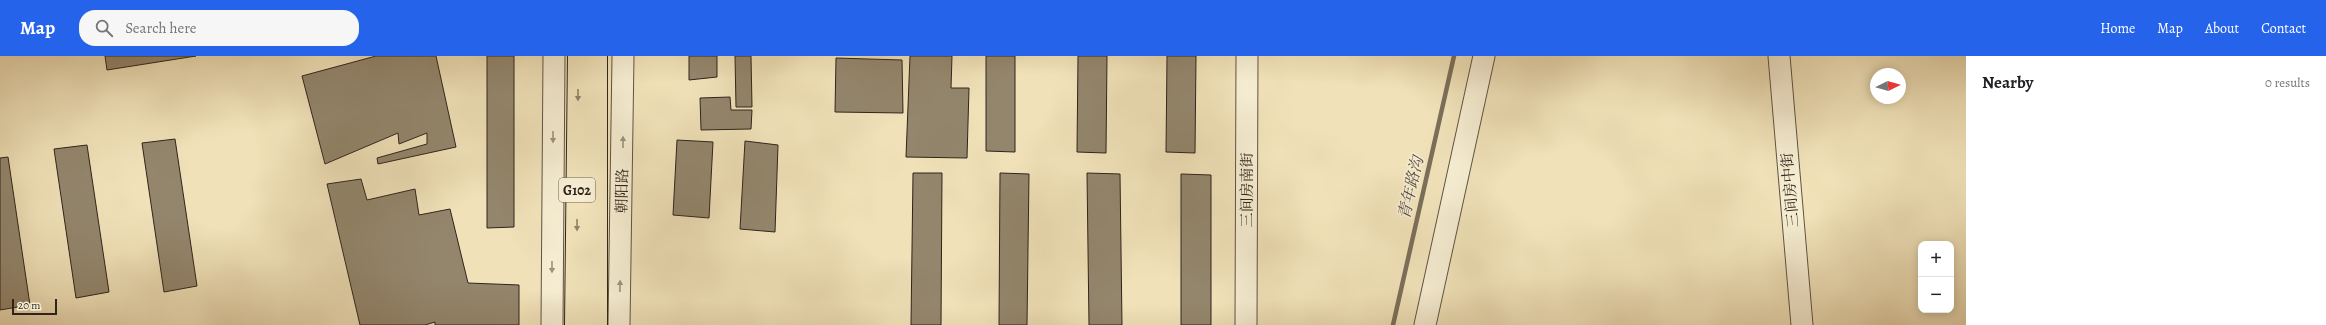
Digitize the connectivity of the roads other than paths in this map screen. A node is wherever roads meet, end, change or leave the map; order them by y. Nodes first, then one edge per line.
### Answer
1 (554, 56) edge
2 (578, 56) edge
3 (596, 56) edge
4 (624, 56) edge
5 (1247, 56) edge
6 (1484, 56) edge
7 (1779, 56) edge
8 (552, 325) edge
9 (576, 325) edge
10 (596, 325) edge
11 (619, 325) edge
12 (1246, 325) edge
13 (1425, 325) edge
14 (1802, 325) edge

1 -> 8 street
2 -> 9 highway, G102
3 - 10 highway, 朝阳路 / G102
11 -> 4 street, 朝阳路
5 - 12 street, 三间房南街
6 - 13 street
7 - 14 street, 三间房中街

